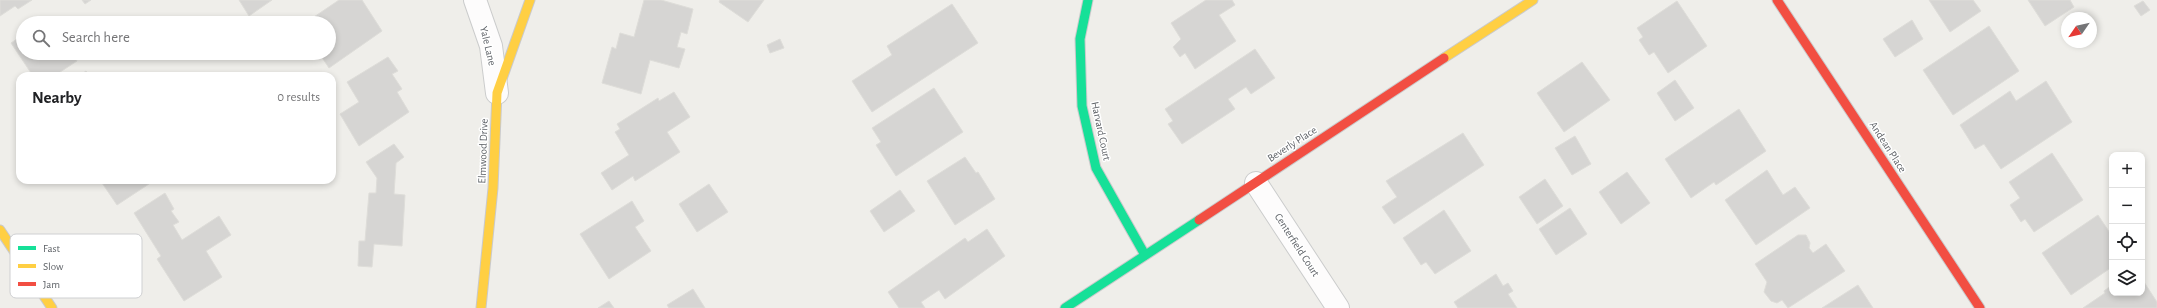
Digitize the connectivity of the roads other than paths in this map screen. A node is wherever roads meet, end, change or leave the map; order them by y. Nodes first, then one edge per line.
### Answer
1 (475, 0) edge
2 (530, 0) edge
3 (1088, 0) edge
4 (1533, 0) edge
5 (1777, 0) edge
6 (497, 93) junction
7 (1256, 183) junction
8 (0, 230) edge
9 (10, 245) edge
10 (1145, 255) junction
11 (45, 298) edge
12 (52, 308) edge
13 (481, 308) edge
14 (1065, 308) edge
15 (1338, 308) edge
16 (1980, 308) edge

1 - 6 street, Yale Lane
2 - 6 street, Elmwood Drive
3 - 10 street, Harvard Court
4 - 7 street, Beverly Place
5 - 16 street, Andean Place
6 - 13 street, Elmwood Drive
7 - 10 street, Beverly Place
7 - 15 street, Centerfield Court
8 - 9 street
10 - 14 street, Beverly Place
11 - 12 street

